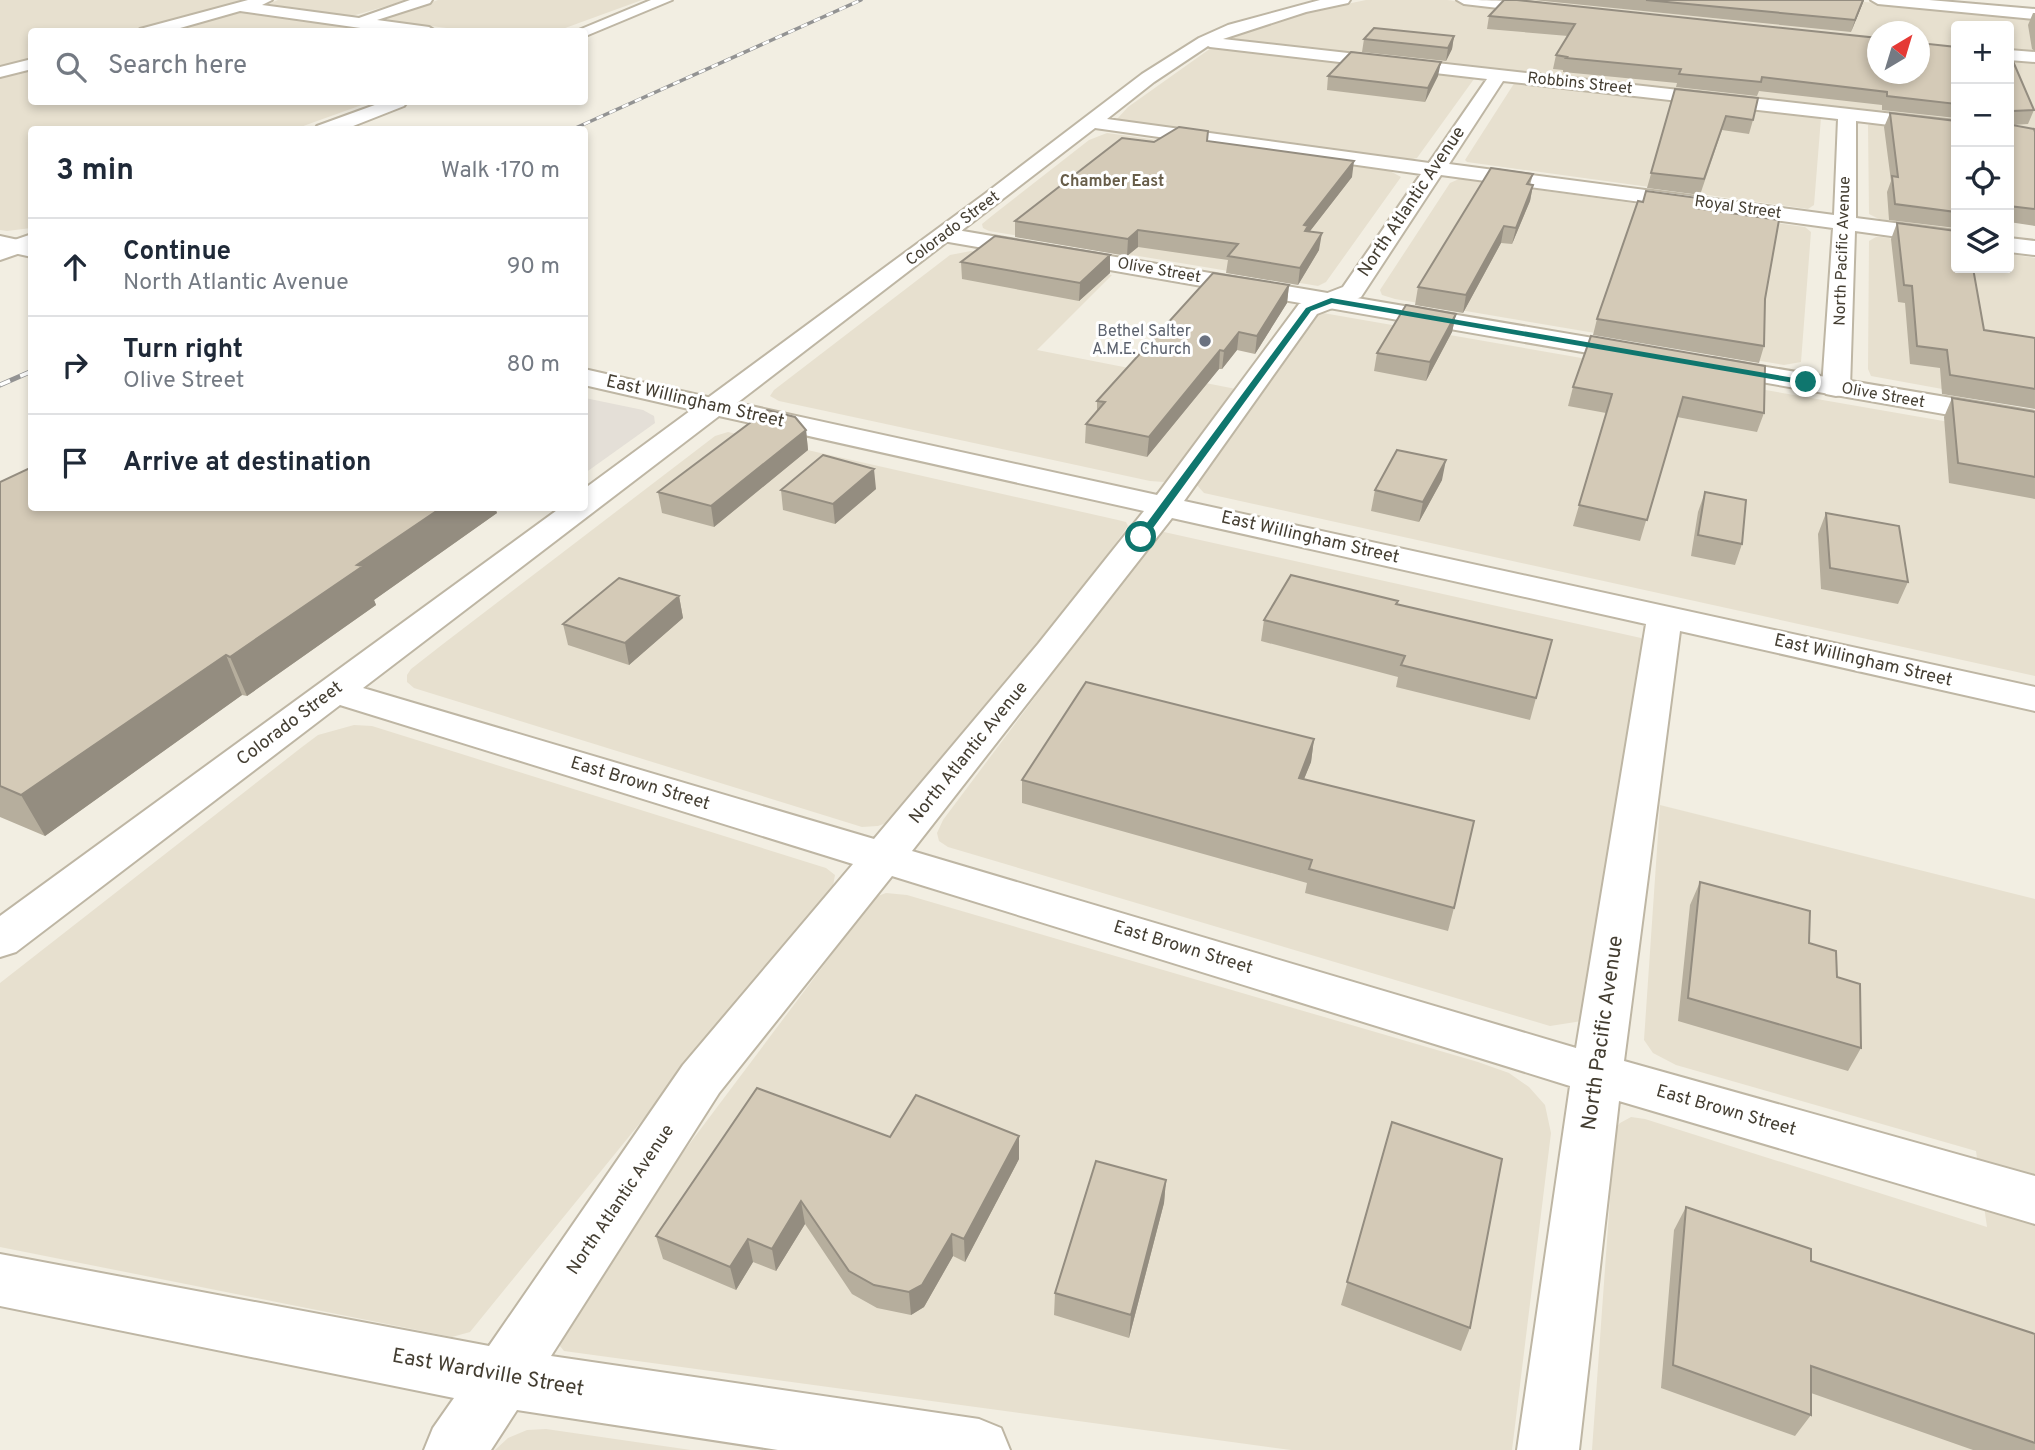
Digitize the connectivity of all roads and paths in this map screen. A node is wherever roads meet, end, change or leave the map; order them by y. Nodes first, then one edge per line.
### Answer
1 (265, 0) edge
2 (425, 0) edge
3 (665, 0) edge
4 (1343, 0) edge
5 (1464, 0) edge
6 (1878, 0) edge
7 (240, 7) junction
8 (1571, 11) edge
9 (2035, 15) edge
10 (357, 22) junction
11 (161, 28) edge
12 (400, 28) edge
13 (588, 30) edge
14 (1205, 41) junction
15 (2014, 55) edge
16 (2035, 57) edge
17 (28, 65) edge
18 (0, 72) edge
19 (1497, 75) junction
20 (390, 105) edge
21 (1847, 115) junction
22 (1090, 122) junction
23 (335, 126) edge
24 (1951, 126) edge
25 (1436, 169) junction
26 (1845, 222) junction
27 (945, 235) junction
28 (1951, 237) edge
29 (2014, 246) edge
30 (2035, 248) edge
31 (1331, 301) junction
32 (1668, 359) edge
33 (1694, 363) edge
34 (588, 378) edge
35 (1836, 387) junction
36 (715, 407) junction
37 (2035, 421) edge
38 (588, 501) edge
39 (1165, 506) junction
40 (576, 511) edge
41 (1665, 617) junction
42 (333, 691) junction
43 (2035, 699) edge
44 (884, 858) junction
45 (0, 940) edge
46 (1597, 1074) junction
47 (2035, 1199) edge
48 (0, 1280) edge
49 (502, 1378) junction
50 (455, 1450) edge
51 (979, 1450) edge
52 (1548, 1450) edge

1 - 7 street
2 - 10 street
3 - 13 street
4 - 14 street, Colorado Street
5 - 8 street
6 - 9 street
7 - 10 street
7 - 11 street
10 - 12 street
14 - 19 street, Robbins Street
14 - 22 street, Colorado Street
15 - 16 street
17 - 18 street
19 - 21 street, Robbins Street
19 - 25 street, North Atlantic Avenue
20 - 23 street
21 - 24 street, Robbins Street
21 - 26 street, North Pacific Avenue
22 - 25 street, Royal Street
22 - 27 street, Colorado Street
25 - 26 street, Royal Street
25 - 31 street, North Atlantic Avenue
26 - 28 street, Royal Street
26 - 35 street, North Pacific Avenue
27 - 31 street, Olive Street
27 - 36 street, Colorado Street
29 - 30 street
31 - 32 street, Olive Street
31 - 39 street, North Atlantic Avenue
33 - 35 street, Olive Street
34 - 36 street, East Willingham Street
35 - 37 street, Olive Street
36 - 38 street, Colorado Street
36 - 39 street, East Willingham Street
39 - 41 street, East Willingham Street
39 - 44 street, North Atlantic Avenue
40 - 42 street, Colorado Street
41 - 43 street, East Willingham Street
41 - 46 street, North Pacific Avenue
42 - 44 street, East Brown Street
42 - 45 street, Colorado Street
44 - 46 street, East Brown Street
44 - 49 street, North Atlantic Avenue
46 - 47 street, East Brown Street
46 - 52 street, North Pacific Avenue
48 - 49 street, East Wardville Street
49 - 50 street, North Atlantic Avenue
49 - 51 street, East Wardville Street

